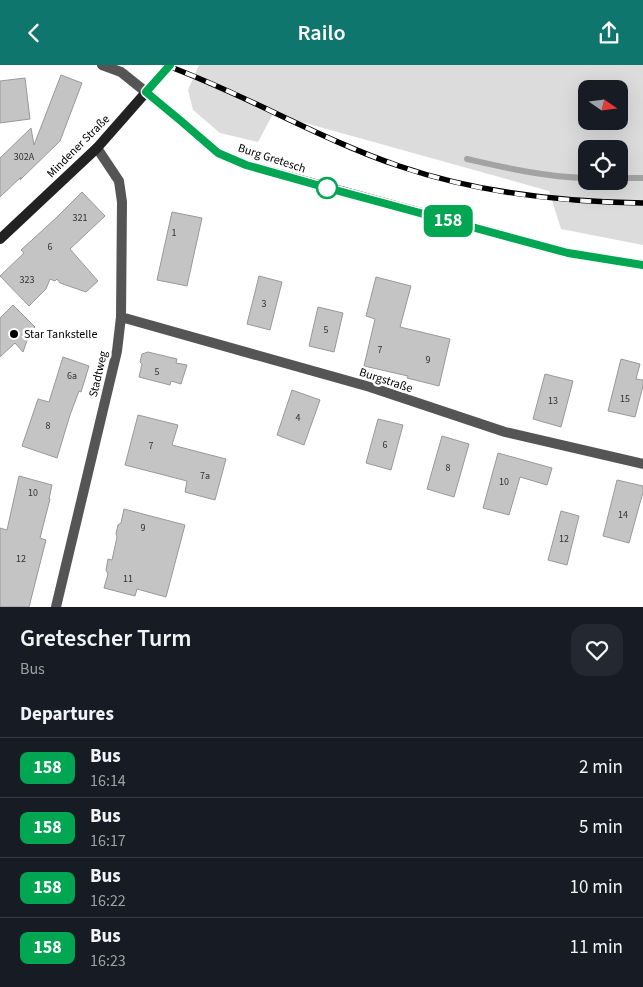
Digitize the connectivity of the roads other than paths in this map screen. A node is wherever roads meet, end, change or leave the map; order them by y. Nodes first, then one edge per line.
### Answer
1 (102, 65) edge
2 (170, 65) edge
3 (146, 92) junction
4 (97, 148) junction
5 (0, 239) edge
6 (643, 265) edge
7 (121, 317) junction
8 (643, 464) edge
9 (56, 607) edge

1 - 3 street
2 - 3 street, Mindener Straße
3 - 4 street, Mindener Straße
3 - 6 street, Burg Gretesch
4 - 5 street, Mindener Straße
4 - 7 street, Stadtweg
7 - 8 street, Burgstraße
7 - 9 street, Stadtweg

